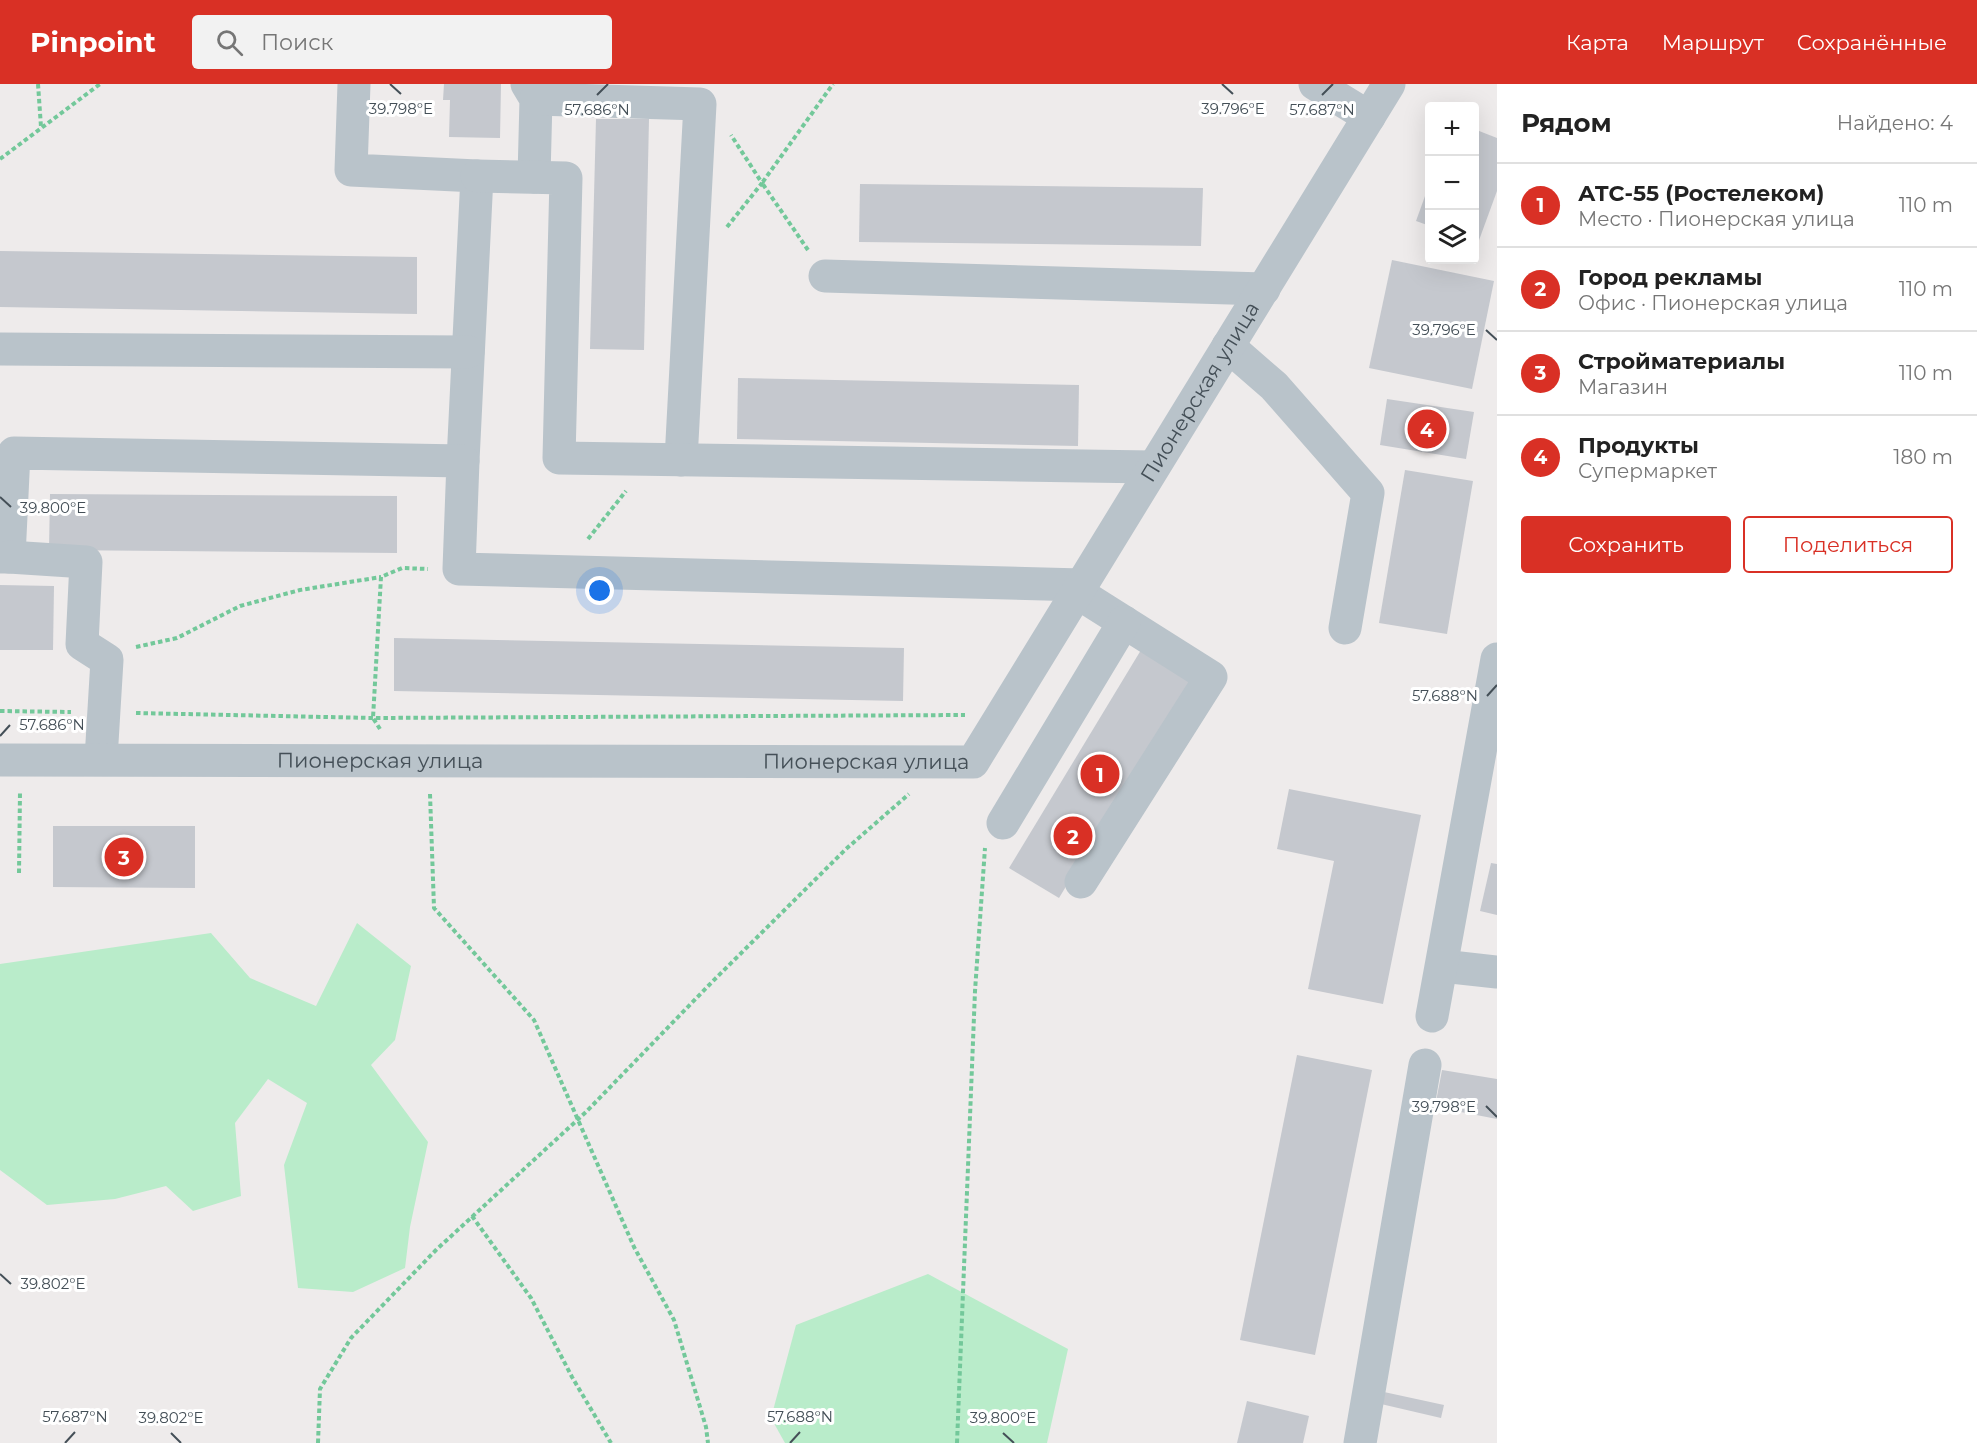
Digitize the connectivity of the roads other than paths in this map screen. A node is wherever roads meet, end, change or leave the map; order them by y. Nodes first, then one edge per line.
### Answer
1 (354, 84) edge
2 (1316, 84) edge
3 (1389, 84) edge
4 (532, 92) edge
5 (1369, 117) junction
6 (477, 176) junction
7 (534, 177) junction
8 (825, 276) road end
9 (1264, 289) junction
10 (1228, 346) junction
11 (0, 349) edge
12 (468, 352) junction
13 (666, 460) junction
14 (463, 461) junction
15 (1152, 467) junction
16 (4, 557) edge
17 (1080, 589) junction
18 (1124, 621) junction
19 (1345, 628) dead end
20 (1497, 659) edge
21 (101, 759) junction
22 (10, 760) edge
23 (994, 830) road end
24 (1081, 882) dead end
25 (1442, 966) junction
26 (1497, 972) edge
27 (1432, 1016) dead end
28 (1425, 1065) dead end
29 (1360, 1443) edge

1 - 6 street
2 - 5 street
3 - 5 street, Пионерская улица
4 - 7 street
4 - 13 street
5 - 9 street, Пионерская улица
6 - 7 street
6 - 12 street
7 - 13 street
8 - 9 street
9 - 10 street, Пионерская улица
10 - 15 street, Пионерская улица
10 - 19 street
11 - 12 street
12 - 14 street
13 - 15 street
14 - 16 street
14 - 17 street
15 - 17 street, Пионерская улица
16 - 21 street
17 - 18 street
17 - 21 street, Пионерская улица
18 - 23 street
18 - 24 street
20 - 25 street
21 - 22 street, Пионерская улица
25 - 26 street
25 - 27 street
28 - 29 street

